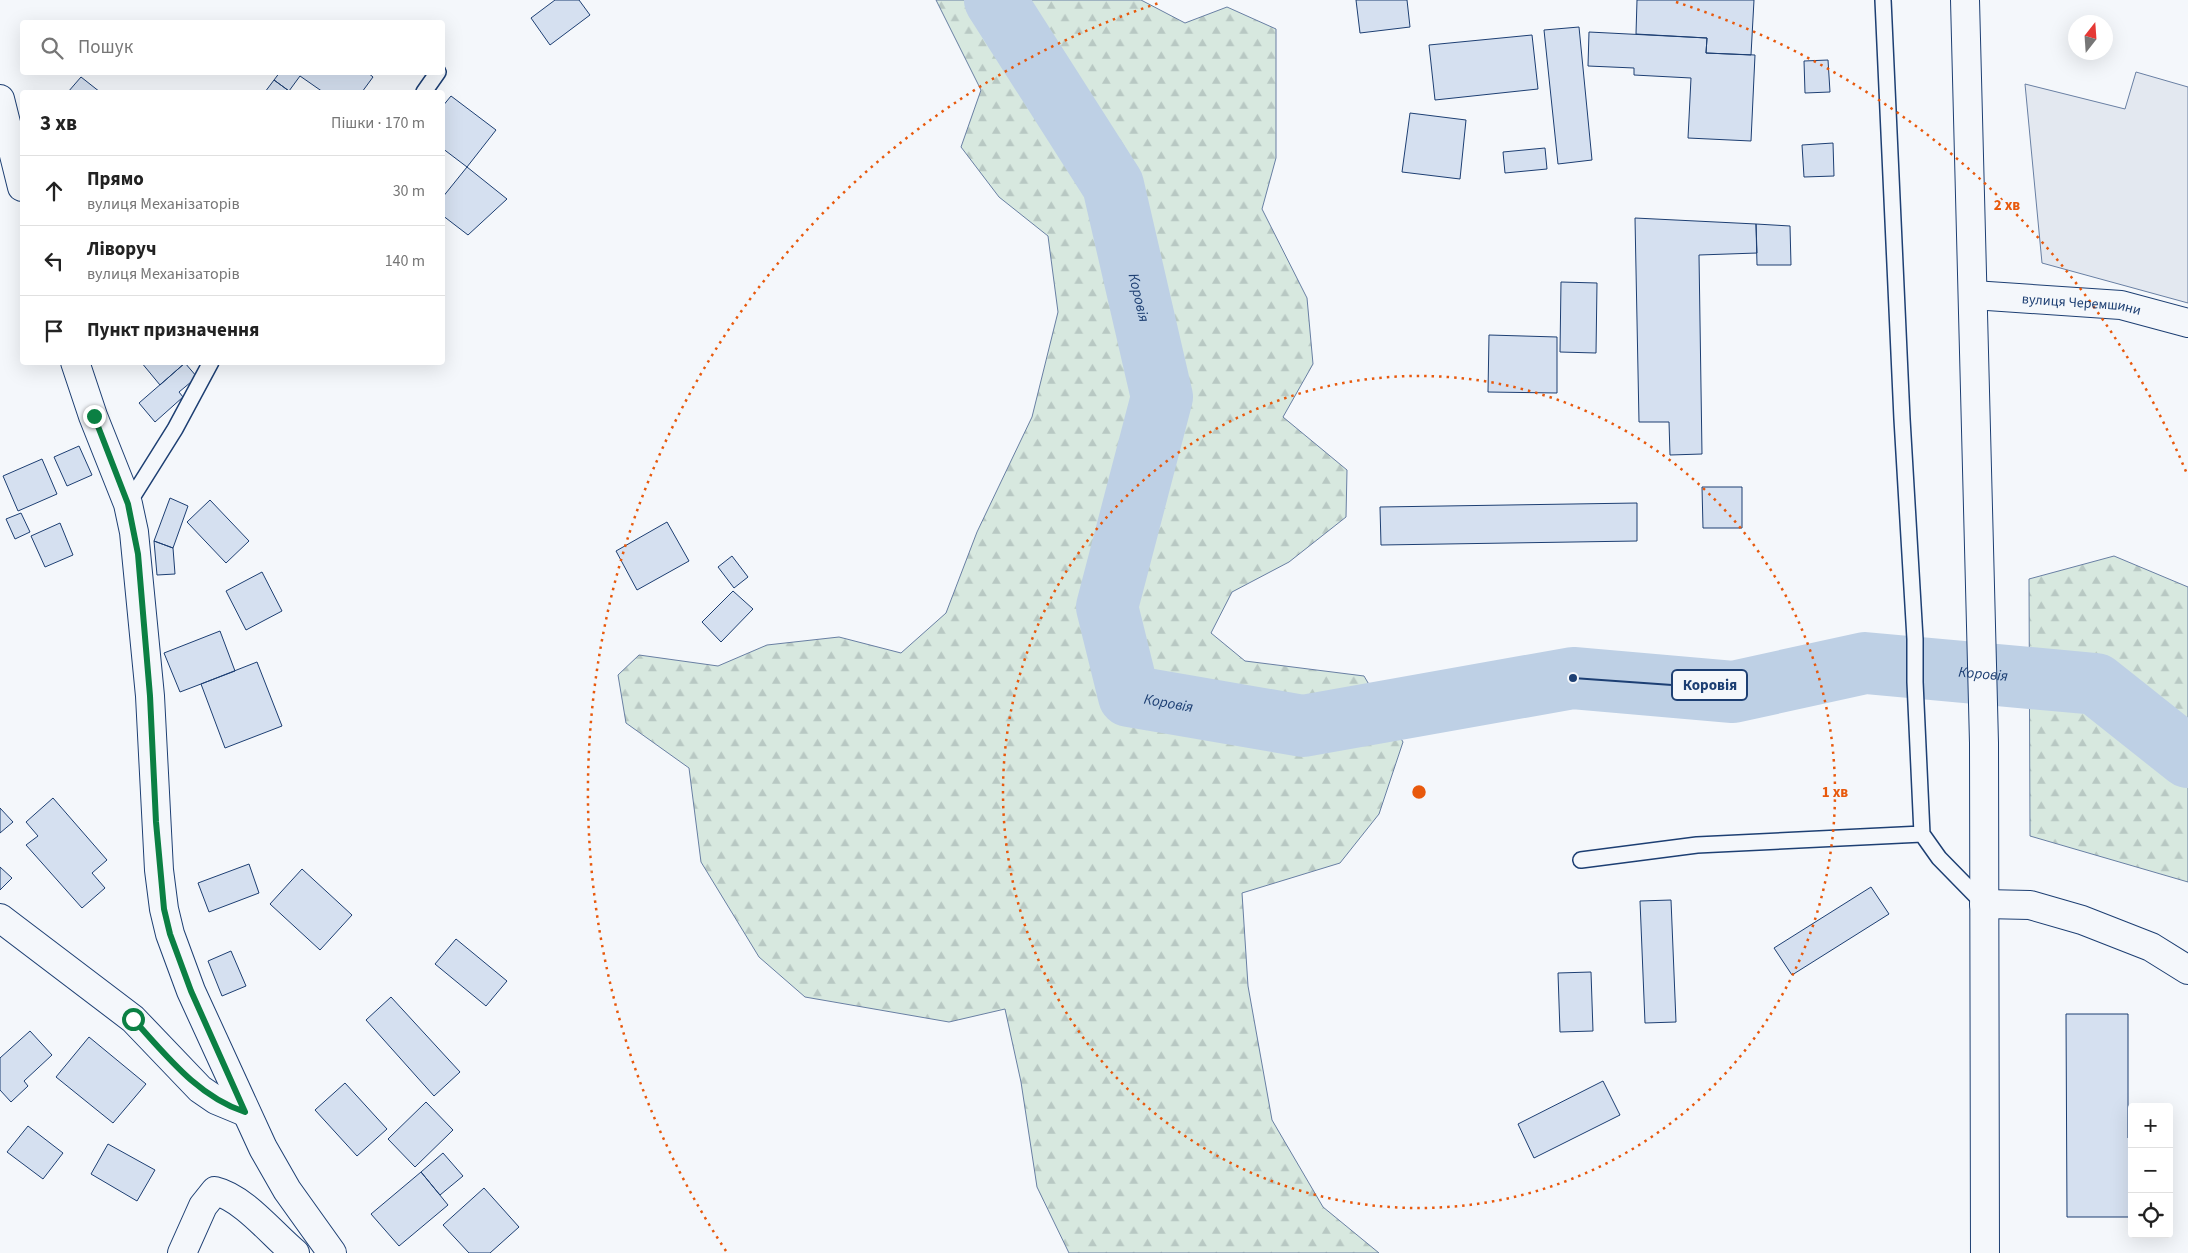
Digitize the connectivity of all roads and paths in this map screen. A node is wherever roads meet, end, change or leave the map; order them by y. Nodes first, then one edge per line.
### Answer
1 (1883, 0) edge
2 (1965, 0) edge
3 (436, 75) edge
4 (425, 90) edge
5 (0, 99) edge
6 (20, 179) edge
7 (1973, 295) junction
8 (2188, 323) edge
9 (76, 365) edge
10 (209, 365) edge
11 (128, 504) junction
12 (1922, 834) junction
13 (1581, 860) dead end
14 (1984, 904) junction
15 (0, 918) edge
16 (2188, 970) edge
17 (245, 1112) junction
18 (182, 1253) edge
19 (295, 1253) edge
20 (332, 1253) edge
21 (1985, 1253) edge

1 - 12 lane
2 - 7 street
3 - 4 lane
5 - 6 street
7 - 8 street, вулиця Черемшини
7 - 14 street
9 - 11 street
10 - 11 lane
11 - 17 street
12 - 13 lane
12 - 14 lane
14 - 16 street
14 - 21 street
15 - 17 street
17 - 20 street
18 - 19 street

